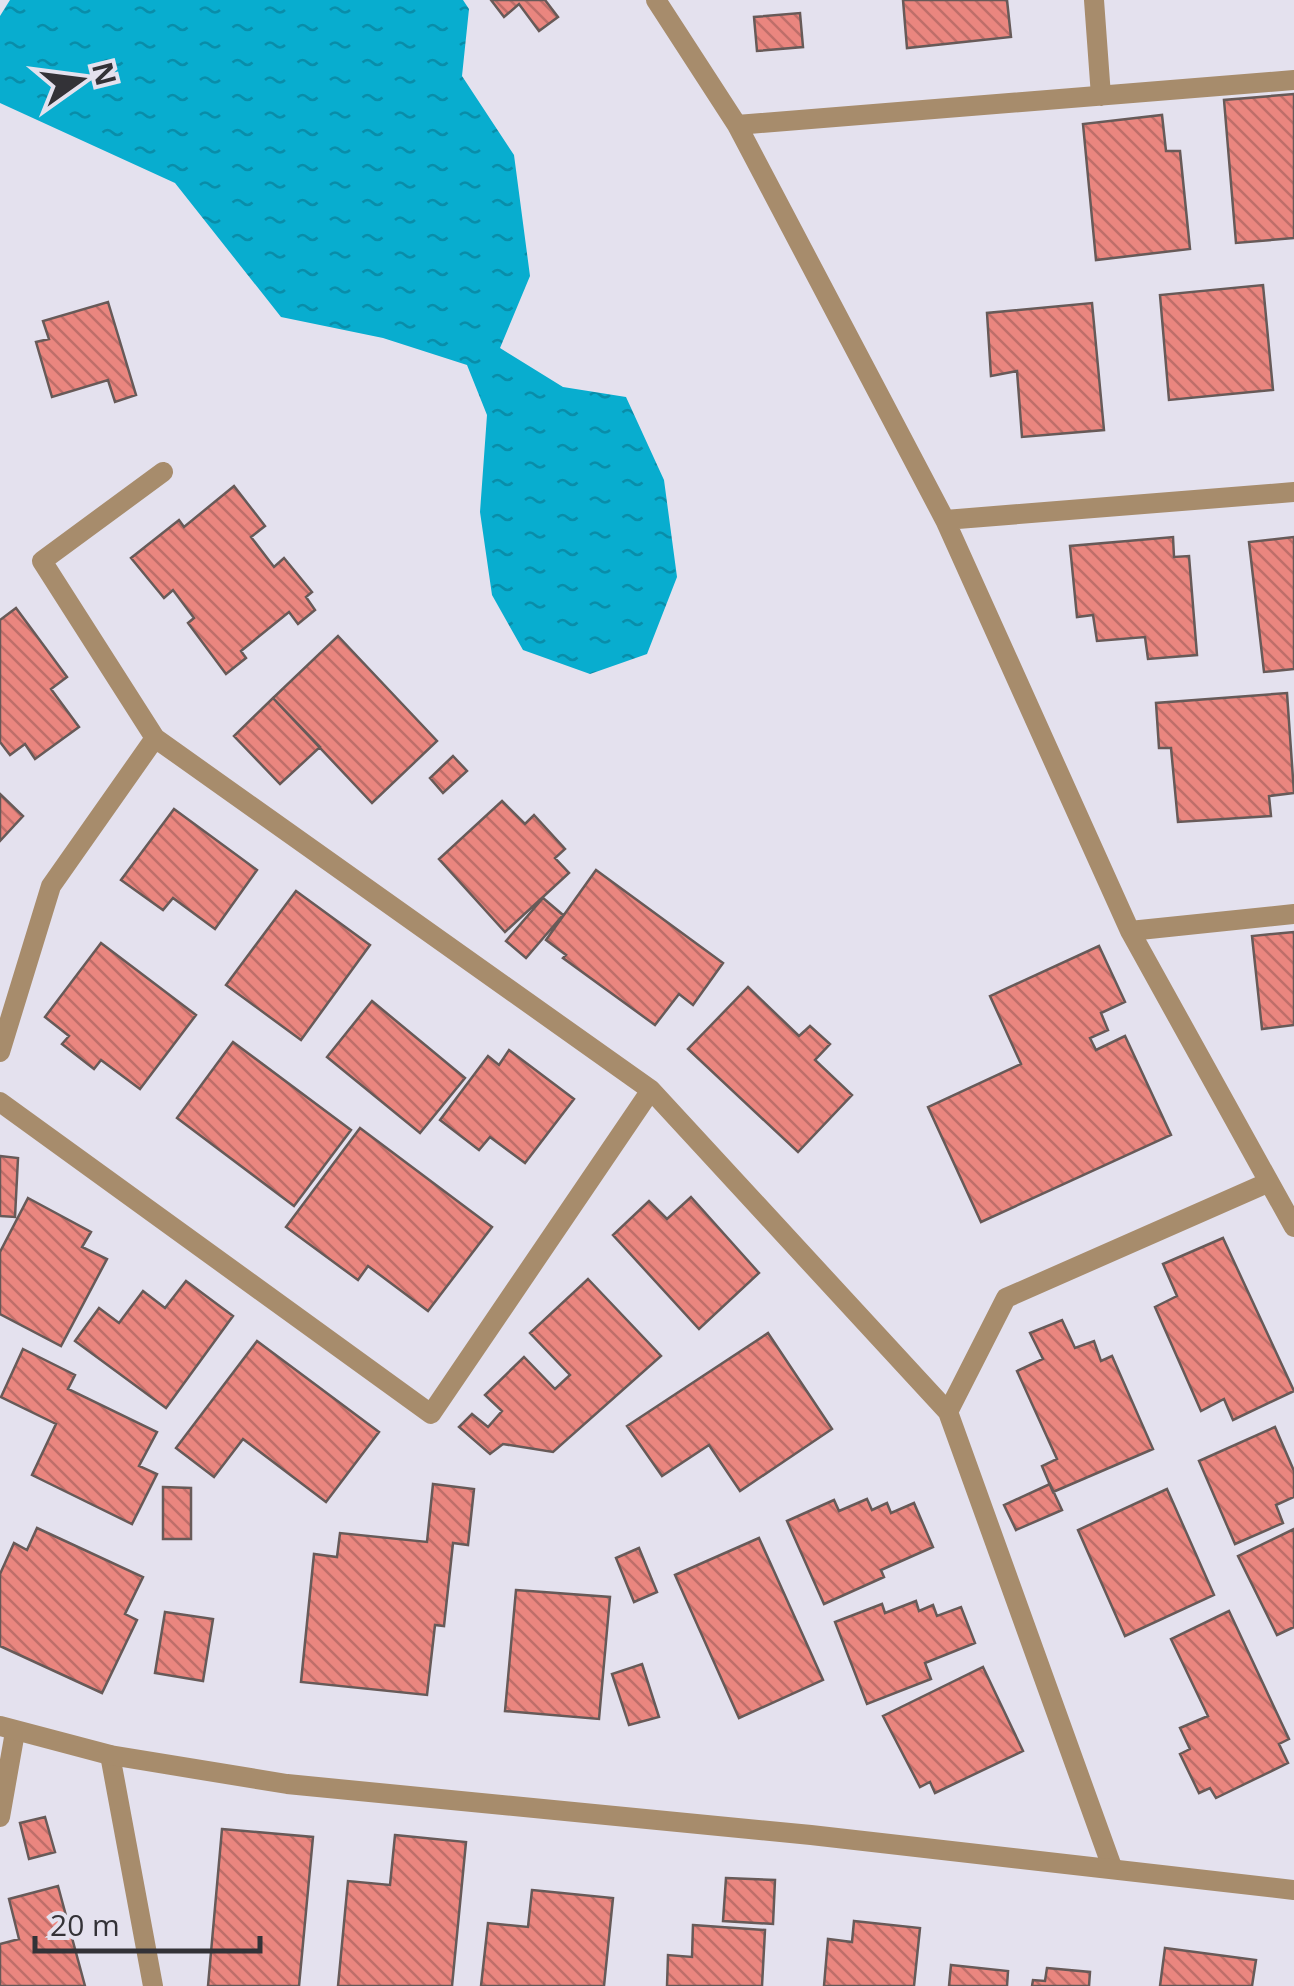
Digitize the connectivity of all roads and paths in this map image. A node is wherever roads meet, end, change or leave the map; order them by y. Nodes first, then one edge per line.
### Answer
1 (656, 0) edge
2 (1094, 0) edge
3 (1294, 80) edge
4 (1101, 96) junction
5 (737, 126) junction
6 (163, 472) dead end
7 (1294, 492) edge
8 (946, 520) junction
9 (155, 738) junction
10 (1294, 914) edge
11 (1130, 931) junction
12 (0, 1052) edge
13 (651, 1090) junction
14 (0, 1102) edge
15 (1267, 1183) junction
16 (1294, 1227) edge
17 (948, 1412) junction
18 (8, 1729) edge
19 (110, 1755) junction
20 (0, 1817) edge
21 (1112, 1867) junction
22 (1294, 1890) edge
23 (153, 1986) edge

1 - 5 street
2 - 4 street
3 - 4 street
4 - 5 street
5 - 8 street
6 - 9 street
7 - 8 street
8 - 11 street
9 - 12 street
9 - 13 street
10 - 11 street
11 - 15 street
13 - 14 street
13 - 17 street
15 - 16 street
15 - 17 street
17 - 21 street
18 - 19 street
18 - 20 street
19 - 21 street
19 - 23 street
21 - 22 street

